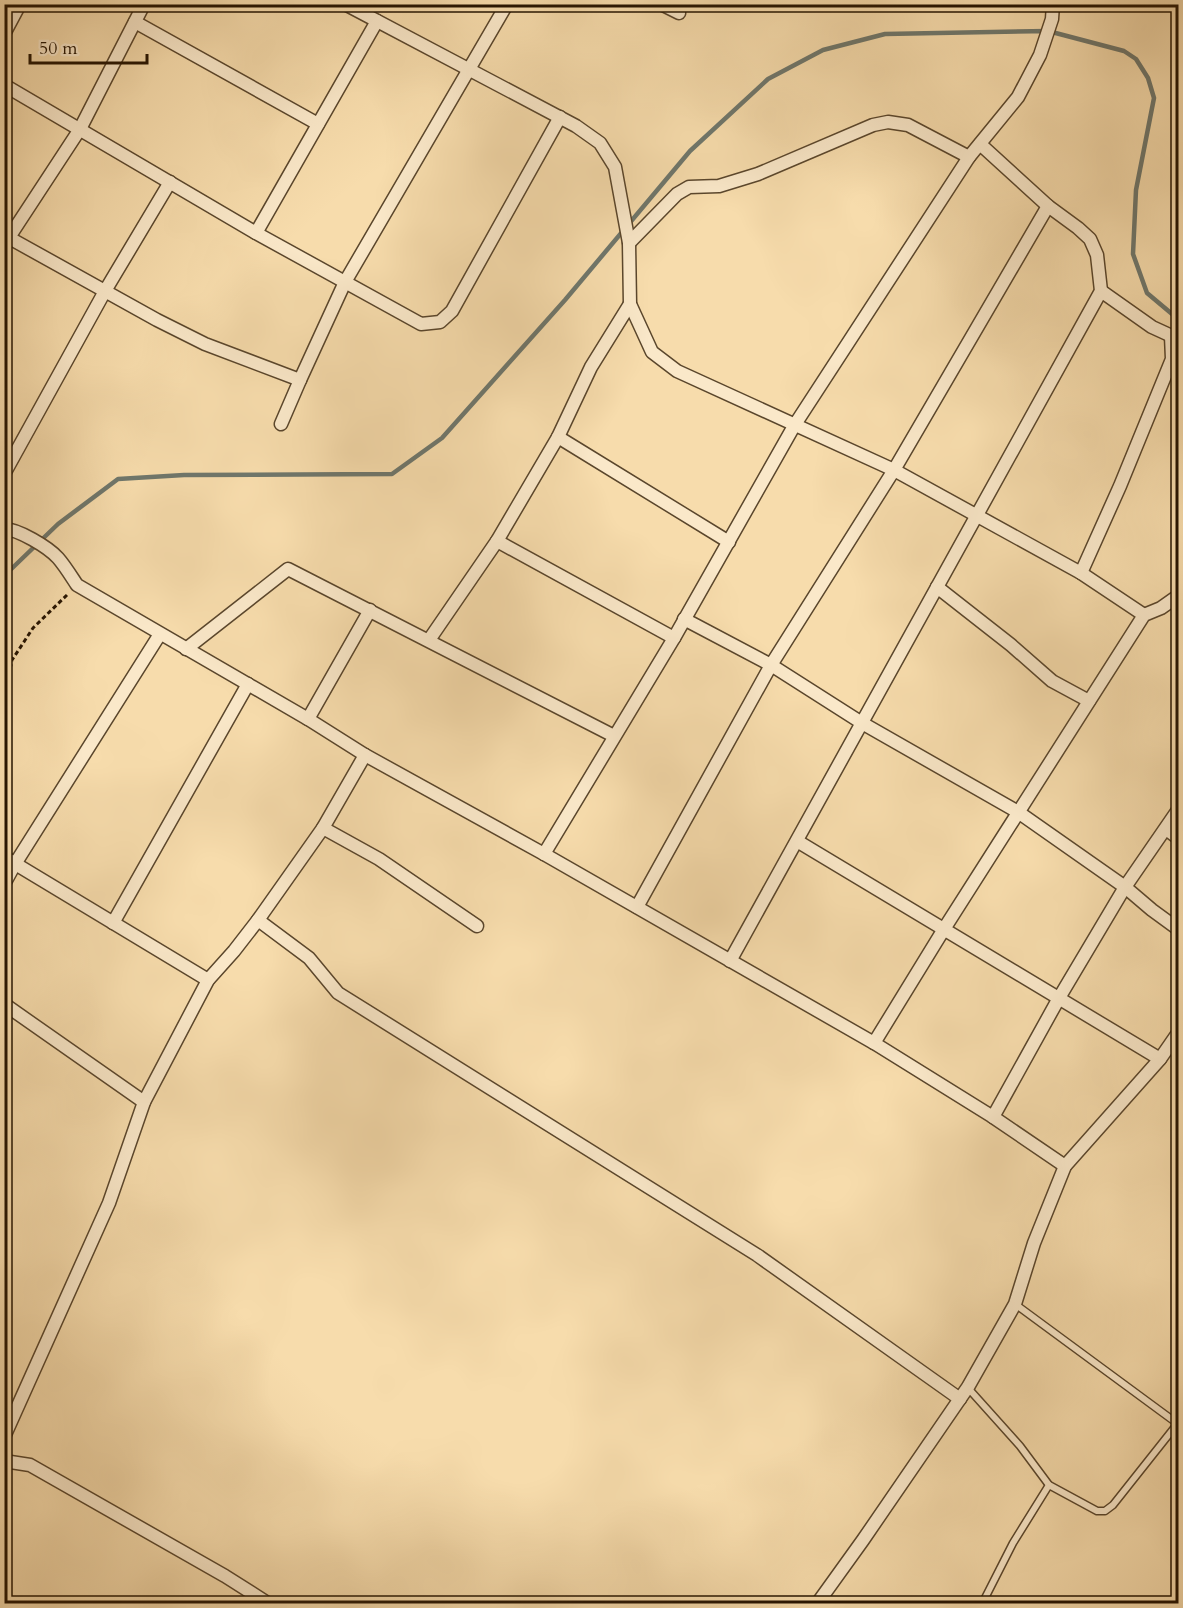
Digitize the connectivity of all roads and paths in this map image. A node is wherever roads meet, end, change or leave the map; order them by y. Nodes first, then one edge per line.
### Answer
1 (20, 4) edge
2 (144, 4) edge
3 (345, 4) edge
4 (507, 4) edge
5 (661, 4) edge
6 (1053, 4) edge
7 (679, 13) dead end
8 (376, 21) junction
9 (135, 22) junction
10 (4, 34) edge
11 (470, 70) junction
12 (4, 85) edge
13 (560, 117) junction
14 (318, 124) junction
15 (80, 129) junction
16 (980, 144) junction
17 (969, 157) junction
18 (170, 182) junction
19 (1048, 206) junction
20 (256, 233) junction
21 (6, 239) edge
22 (629, 243) junction
23 (345, 282) junction
24 (105, 291) junction
25 (1101, 291) junction
26 (630, 304) junction
27 (1175, 338) edge
28 (300, 380) junction
29 (281, 424) dead end
30 (794, 426) junction
31 (558, 437) junction
32 (894, 470) junction
33 (4, 474) edge
34 (976, 516) junction
35 (4, 529) edge
36 (497, 541) junction
37 (729, 542) junction
38 (1081, 573) junction
39 (77, 585) junction
40 (937, 587) junction
41 (1179, 596) edge
42 (370, 610) junction
43 (1144, 615) junction
44 (684, 619) junction
45 (160, 634) junction
46 (674, 638) junction
47 (429, 640) junction
48 (186, 649) junction
49 (771, 665) junction
50 (248, 684) junction
51 (4, 698) edge
52 (1089, 701) junction
53 (308, 719) junction
54 (862, 723) junction
55 (614, 736) junction
56 (365, 755) junction
57 (1179, 810) edge
58 (1018, 812) junction
59 (323, 828) junction
60 (1166, 829) junction
61 (1179, 838) edge
62 (797, 841) junction
63 (544, 854) junction
64 (10, 860) edge
65 (4, 884) edge
66 (1125, 886) junction
67 (638, 907) junction
68 (258, 920) junction
69 (113, 923) junction
70 (477, 926) dead end
71 (944, 929) junction
72 (1179, 929) edge
73 (730, 961) junction
74 (208, 980) junction
75 (1059, 998) junction
76 (4, 1004) edge
77 (1179, 1033) edge
78 (874, 1043) junction
79 (1160, 1059) junction
80 (144, 1102) junction
81 (993, 1117) junction
82 (1065, 1166) junction
83 (1015, 1304) junction
84 (968, 1387) junction
85 (960, 1399) junction
86 (1178, 1424) edge
87 (4, 1437) edge
88 (4, 1461) edge
89 (1048, 1485) junction
90 (269, 1604) edge
91 (817, 1604) edge
92 (982, 1604) edge

1 - 10 street
2 - 9 street
3 - 8 street
4 - 11 street
5 - 7 street
6 - 16 street
8 - 11 street
8 - 14 street
9 - 14 street
9 - 15 street
11 - 13 street
11 - 23 street
12 - 15 street
13 - 22 street
13 - 23 street
14 - 20 street
15 - 18 street
15 - 21 street
16 - 17 street
16 - 19 street
17 - 22 street
17 - 30 street
18 - 20 street
18 - 24 street
19 - 25 street
19 - 32 street
20 - 23 street
21 - 24 street
22 - 26 street
23 - 28 street
24 - 28 street
24 - 33 street
25 - 27 street
25 - 34 street
26 - 30 street
26 - 31 street
27 - 38 street
28 - 29 street
30 - 32 street
30 - 37 street
31 - 36 street
31 - 37 street
32 - 34 street
32 - 49 street
34 - 38 street
34 - 40 street
35 - 39 street
36 - 46 street
36 - 47 street
37 - 44 street
38 - 43 street
39 - 45 street
39 - 51 path
40 - 52 street
40 - 54 street
41 - 43 street
42 - 47 street
42 - 48 street
42 - 53 street
43 - 52 street
44 - 46 street
44 - 49 street
45 - 48 street
45 - 64 street
46 - 55 street
47 - 55 street
48 - 50 street
49 - 54 street
49 - 67 street
50 - 53 street
50 - 69 street
52 - 58 street
53 - 56 street
54 - 58 street
54 - 62 street
55 - 63 street
56 - 59 street
56 - 63 street
57 - 60 street
58 - 66 street
58 - 71 street
59 - 68 street
59 - 70 street
60 - 61 street
60 - 66 street
62 - 71 street
62 - 73 street
63 - 67 street
64 - 65 street
64 - 69 street
66 - 72 street
66 - 75 street
67 - 73 street
68 - 74 street
68 - 85 street
69 - 74 street
71 - 75 street
71 - 78 street
73 - 78 street
74 - 80 street
75 - 79 street
75 - 81 street
76 - 80 street
77 - 79 street
78 - 81 street
79 - 82 street
80 - 87 street
81 - 82 street
82 - 83 street
83 - 84 street
83 - 86 lane
84 - 85 street
84 - 89 lane
85 - 91 street
86 - 89 lane
88 - 90 street
89 - 92 lane

